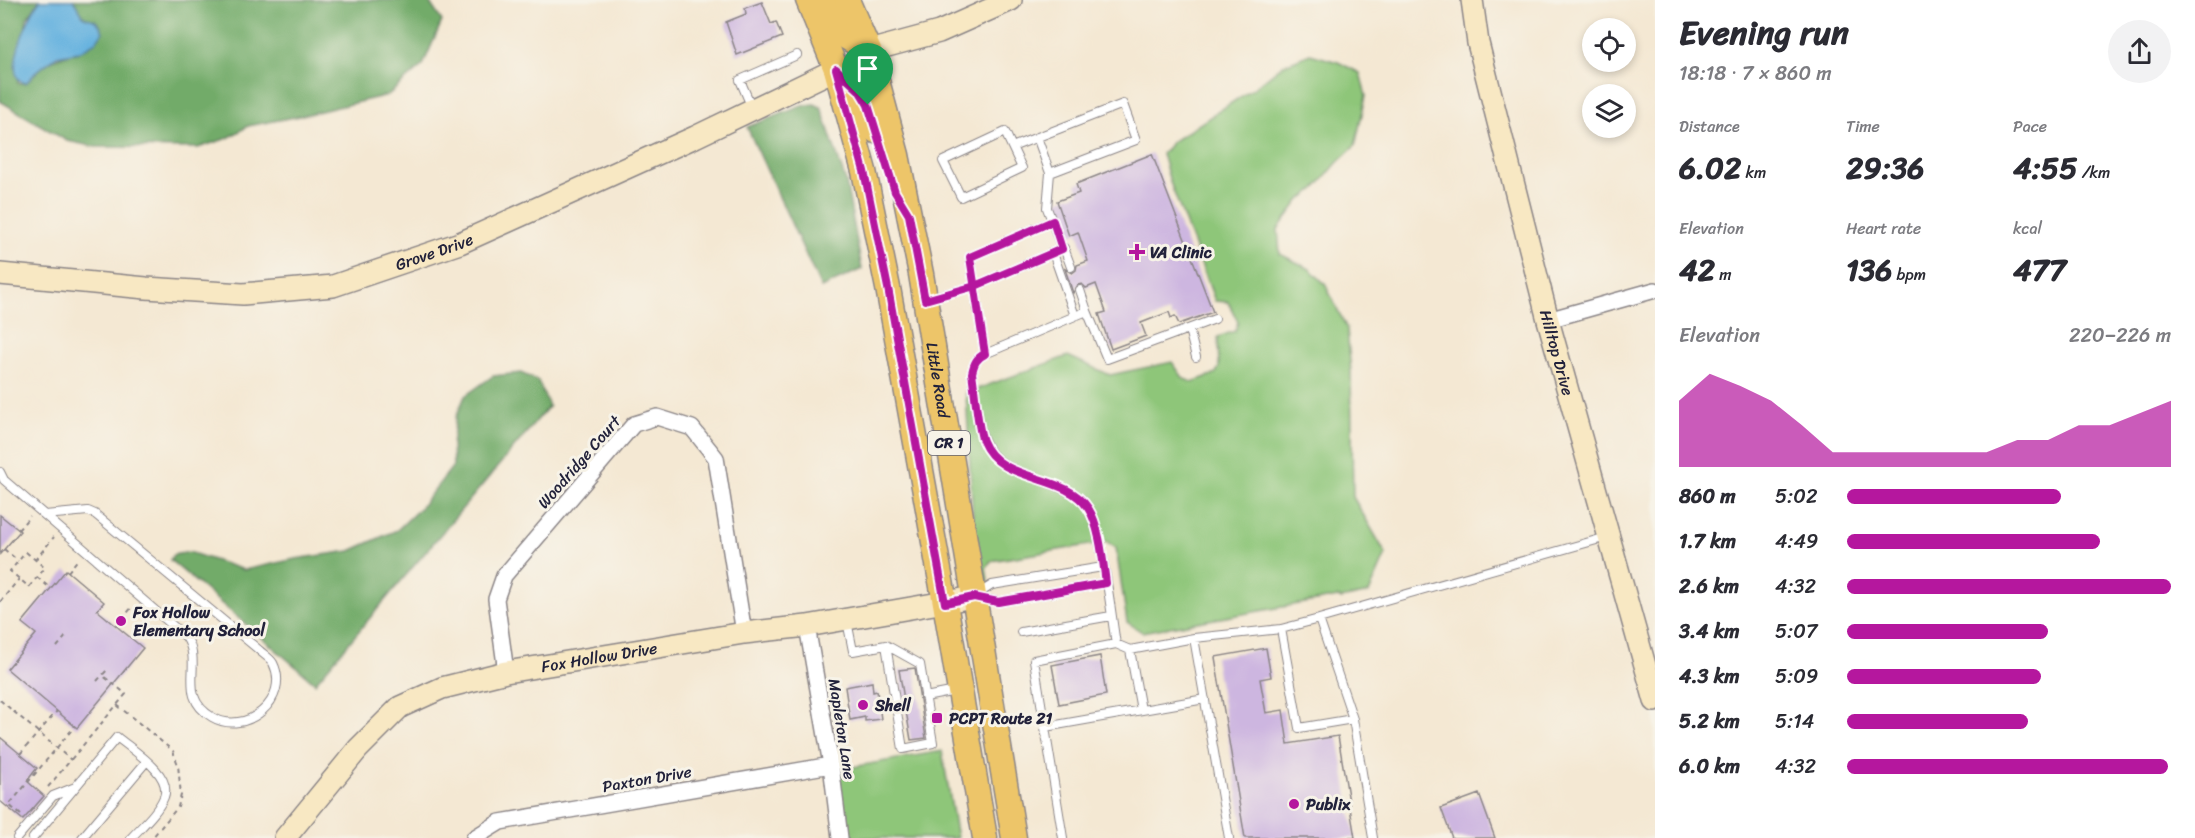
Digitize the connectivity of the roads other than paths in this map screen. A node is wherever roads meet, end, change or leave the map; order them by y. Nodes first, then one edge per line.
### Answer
1 (808, 0) edge
2 (827, 0) edge
3 (847, 0) edge
4 (1011, 0) edge
5 (1472, 0) edge
6 (869, 51) junction
7 (797, 55) dead end
8 (836, 69) junction
9 (752, 109) junction
10 (1036, 137) junction
11 (1012, 147) junction
12 (1050, 173) junction
13 (909, 215) junction
14 (1053, 221) junction
15 (1063, 248) junction
16 (1053, 253) junction
17 (1071, 267) dead end
18 (0, 274) edge
19 (975, 286) junction
20 (1080, 290) dead end
21 (1655, 290) edge
22 (925, 300) junction
23 (1087, 311) junction
24 (1075, 316) junction
25 (1215, 320) dead end
26 (1548, 320) junction
27 (1189, 329) junction
28 (985, 354) junction
29 (1196, 357) dead end
30 (0, 472) edge
31 (45, 515) junction
32 (1609, 537) junction
33 (1103, 567) junction
34 (1106, 583) junction
35 (974, 597) junction
36 (945, 603) junction
37 (1111, 616) junction
38 (847, 619) junction
39 (1319, 620) junction
40 (807, 626) junction
41 (1281, 629) junction
42 (1022, 632) dead end
43 (744, 633) junction
44 (1194, 638) junction
45 (1116, 644) junction
46 (886, 645) junction
47 (1130, 650) junction
48 (506, 672) junction
49 (960, 690) junction
50 (925, 696) junction
51 (1205, 699) junction
52 (1655, 701) edge
53 (1141, 710) junction
54 (1353, 719) junction
55 (1045, 727) junction
56 (146, 762) junction
57 (831, 765) junction
58 (75, 788) junction
59 (17, 838) edge
60 (33, 838) edge
61 (82, 838) edge
62 (131, 838) edge
63 (285, 838) edge
64 (474, 838) edge
65 (840, 838) edge
66 (985, 838) edge
67 (1014, 838) edge
68 (1063, 838) edge
69 (1229, 838) edge
70 (1373, 838) edge

1 - 8 main road, Little Road / CR 1
2 - 6 main road
3 - 6 main road, Little Road / CR 1
4 - 6 street
5 - 26 street, Hilltop Drive
6 - 13 main road, Little Road / CR 1
7 - 9 lane
8 - 9 street, Grove Drive
8 - 13 main road
8 - 36 main road, Little Road / CR 1
9 - 18 street, Grove Drive
10 - 11 lane
10 - 12 lane
10 - 12 lane
11 - 11 lane
12 - 14 lane
13 - 22 main road, Little Road / CR 1
14 - 15 lane
14 - 19 lane
15 - 16 lane
15 - 17 lane
16 - 19 lane
16 - 24 lane
19 - 22 lane
19 - 28 lane
20 - 23 lane
21 - 26 street
22 - 35 main road, Little Road / CR 1
23 - 24 lane
23 - 27 lane
24 - 28 lane
25 - 27 lane
26 - 32 street, Hilltop Drive
27 - 29 lane
28 - 33 lane
30 - 31 lane
31 - 31 lane
32 - 39 lane
32 - 52 street, Hilltop Drive
33 - 34 lane
33 - 35 lane
34 - 35 lane
34 - 37 lane
35 - 36 street, Fox Hollow Drive
35 - 67 main road, Little Road / CR 1
36 - 38 street, Fox Hollow Drive
36 - 49 main road, Little Road / CR 1
37 - 42 lane
37 - 45 lane
38 - 40 street, Fox Hollow Drive
38 - 46 lane
39 - 41 lane
39 - 54 lane
40 - 43 street, Fox Hollow Drive
40 - 57 street, Mapleton Lane
41 - 44 lane
41 - 54 lane
43 - 48 street, Fox Hollow Drive
43 - 48 street, Woodridge Court
44 - 47 lane
44 - 51 lane
45 - 47 lane
45 - 55 lane
46 - 50 lane
46 - 50 lane
47 - 53 lane
48 - 63 street, Fox Hollow Drive
49 - 50 lane
49 - 66 main road, Little Road / CR 1
51 - 53 lane
51 - 69 lane
53 - 55 lane
54 - 70 lane
55 - 68 lane
56 - 58 lane
56 - 61 lane
56 - 62 lane
57 - 64 street, Paxton Drive
57 - 65 street, Mapleton Lane
58 - 59 lane
58 - 60 lane

